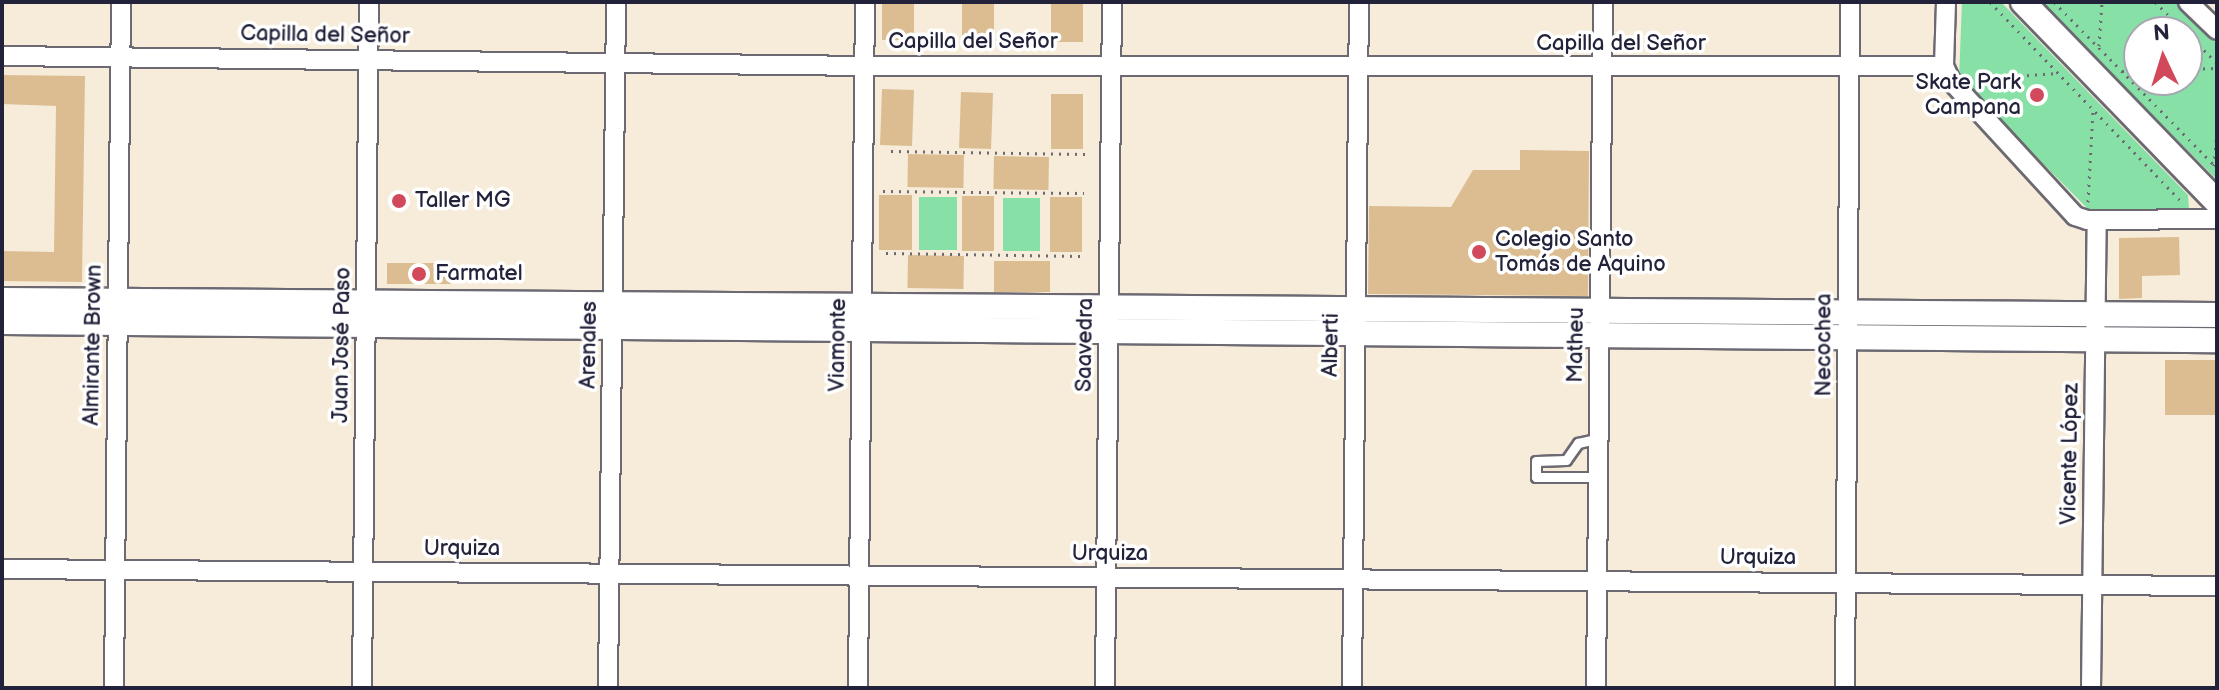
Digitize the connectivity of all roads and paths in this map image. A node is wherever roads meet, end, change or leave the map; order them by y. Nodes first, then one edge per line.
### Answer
1 (121, 2) edge
2 (369, 2) edge
3 (616, 2) edge
4 (865, 2) edge
5 (1112, 2) edge
6 (1359, 2) edge
7 (1603, 2) edge
8 (1850, 2) edge
9 (1946, 2) edge
10 (1990, 2) edge
11 (2023, 2) edge
12 (2054, 2) edge
13 (2102, 2) edge
14 (2188, 2) edge
15 (2217, 30) edge
16 (2099, 48) junction
17 (2203, 51) edge
18 (2, 56) edge
19 (121, 57) junction
20 (369, 60) junction
21 (615, 62) junction
22 (2217, 65) edge
23 (864, 66) junction
24 (1944, 66) junction
25 (1112, 67) junction
26 (1358, 67) junction
27 (1603, 68) junction
28 (1849, 68) junction
29 (2122, 71) joint
30 (2059, 73) junction
31 (1959, 79) dead end
32 (2093, 108) junction
33 (2217, 130) edge
34 (891, 151) dead end
35 (1085, 154) dead end
36 (2216, 167) edge
37 (883, 191) dead end
38 (1084, 193) dead end
39 (2217, 202) edge
40 (2189, 209) dead end
41 (2092, 215) junction
42 (2217, 219) edge
43 (886, 253) dead end
44 (1082, 256) dead end
45 (2, 300) edge
46 (118, 312) junction
47 (366, 314) junction
48 (2096, 315) junction
49 (2217, 315) edge
50 (613, 316) junction
51 (862, 318) junction
52 (1109, 320) junction
53 (2, 322) edge
54 (1356, 322) junction
55 (1600, 323) junction
56 (1848, 325) junction
57 (2096, 340) junction
58 (2217, 340) edge
59 (1599, 438) junction
60 (1598, 477) junction
61 (2, 569) edge
62 (115, 570) junction
63 (363, 572) junction
64 (610, 574) junction
65 (859, 576) junction
66 (1106, 578) junction
67 (1353, 579) junction
68 (1597, 581) junction
69 (1846, 583) junction
70 (2092, 585) junction
71 (2217, 586) edge
72 (114, 688) edge
73 (362, 688) edge
74 (608, 688) edge
75 (858, 688) edge
76 (1105, 688) edge
77 (1352, 688) edge
78 (1596, 688) edge
79 (1845, 688) edge
80 (2091, 688) edge

1 - 19 street, Almirante Brown
2 - 20 street, Juan José Paso
3 - 21 street, Arenales
4 - 23 street, Viamonte
5 - 25 street, Saavedra
6 - 26 street, Alberti
7 - 27 street, Matheu
8 - 28 street, Necochea
9 - 24 street
10 - 30 path
11 - 39 main road
12 - 16 path
13 - 16 path
14 - 15 street
16 - 29 path
17 - 22 path
18 - 19 street, Capilla del Señor
19 - 20 street, Capilla del Señor
19 - 46 street, Almirante Brown
20 - 21 street, Capilla del Señor
20 - 47 street, Juan José Paso
21 - 23 street, Capilla del Señor
21 - 50 street, Arenales
23 - 25 street, Capilla del Señor
23 - 51 street, Viamonte
24 - 28 street, Capilla del Señor
24 - 41 street
25 - 26 street, Capilla del Señor
25 - 52 street, Saavedra
26 - 27 street, Capilla del Señor
26 - 54 street, Alberti
27 - 28 street, Capilla del Señor
27 - 55 street, Matheu
28 - 56 street, Necochea
29 - 36 path
30 - 31 path
30 - 32 path
32 - 40 path
32 - 41 path
33 - 36 path
34 - 35 path
37 - 38 path
41 - 42 street
41 - 48 street, Vicente López
43 - 44 path
45 - 46 main road
46 - 47 main road
46 - 53 main road
46 - 62 street, Almirante Brown
47 - 50 main road
47 - 63 street, Juan José Paso
48 - 49 main road
48 - 56 main road
48 - 57 street, Vicente López
50 - 51 main road
50 - 64 street, Arenales
51 - 52 main road
51 - 65 street, Viamonte
52 - 54 main road
52 - 66 street, Saavedra
54 - 55 main road
54 - 67 street, Alberti
55 - 56 main road
55 - 59 street, Matheu
56 - 57 main road
56 - 69 street, Necochea
57 - 58 main road
57 - 70 street, Vicente López
59 - 60 street, Matheu
59 - 60 lane
60 - 68 street, Matheu
61 - 62 street, Urquiza
62 - 63 street, Urquiza
62 - 72 street, Almirante Brown
63 - 64 street, Urquiza
63 - 73 street, Juan José Paso
64 - 65 street, Urquiza
64 - 74 street, Arenales
65 - 66 street, Urquiza
65 - 75 street, Viamonte
66 - 67 street, Urquiza
66 - 76 street, Saavedra
67 - 68 street, Urquiza
67 - 77 street, Alberti
68 - 69 street, Urquiza
68 - 78 street, Matheu
69 - 70 street, Urquiza
69 - 79 street, Necochea
70 - 71 street, Urquiza
70 - 80 street, Vicente López

